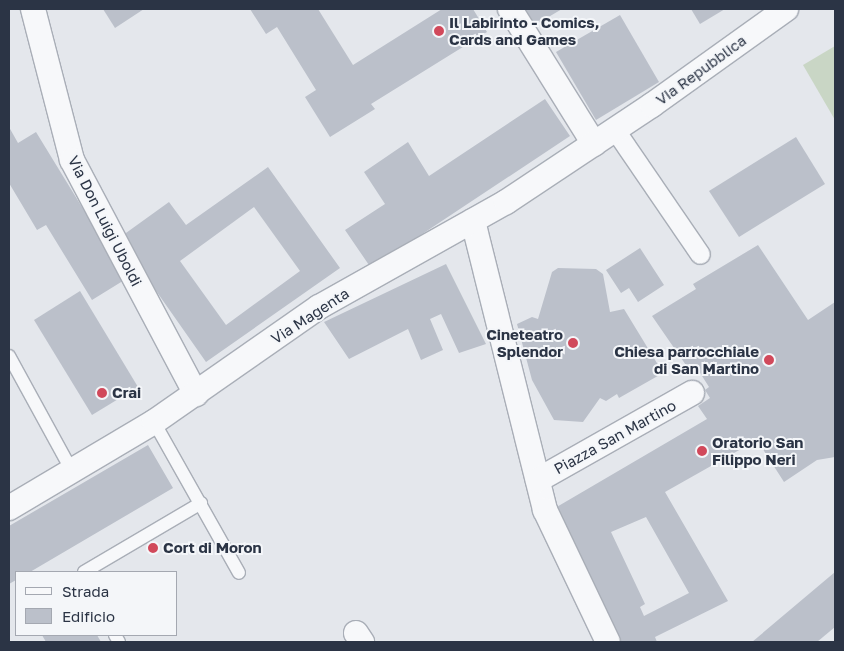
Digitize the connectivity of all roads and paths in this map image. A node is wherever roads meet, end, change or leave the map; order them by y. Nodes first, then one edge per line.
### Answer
1 (33, 9) edge
2 (510, 9) edge
3 (786, 9) edge
4 (615, 130) junction
5 (594, 144) junction
6 (473, 221) junction
7 (700, 254) dead end
8 (9, 356) edge
9 (692, 393) dead end
10 (196, 394) junction
11 (154, 422) junction
12 (72, 471) junction
13 (538, 480) junction
14 (201, 503) junction
15 (9, 508) edge
16 (86, 571) edge
17 (239, 573) dead end
18 (608, 642) edge

1 - 10 street, Via Don Luigi Uboldi
2 - 5 street
3 - 4 street, Via Repubblica
4 - 5 street, Via Magenta
4 - 7 street
5 - 6 street, Via Magenta
6 - 10 street, Via Magenta
6 - 13 street
8 - 12 lane
9 - 13 street, Piazza San Martino
10 - 11 street, Via Magenta
11 - 12 street, Via Magenta
11 - 14 lane
12 - 15 street, Via Magenta
13 - 18 street
14 - 16 lane
14 - 17 lane

